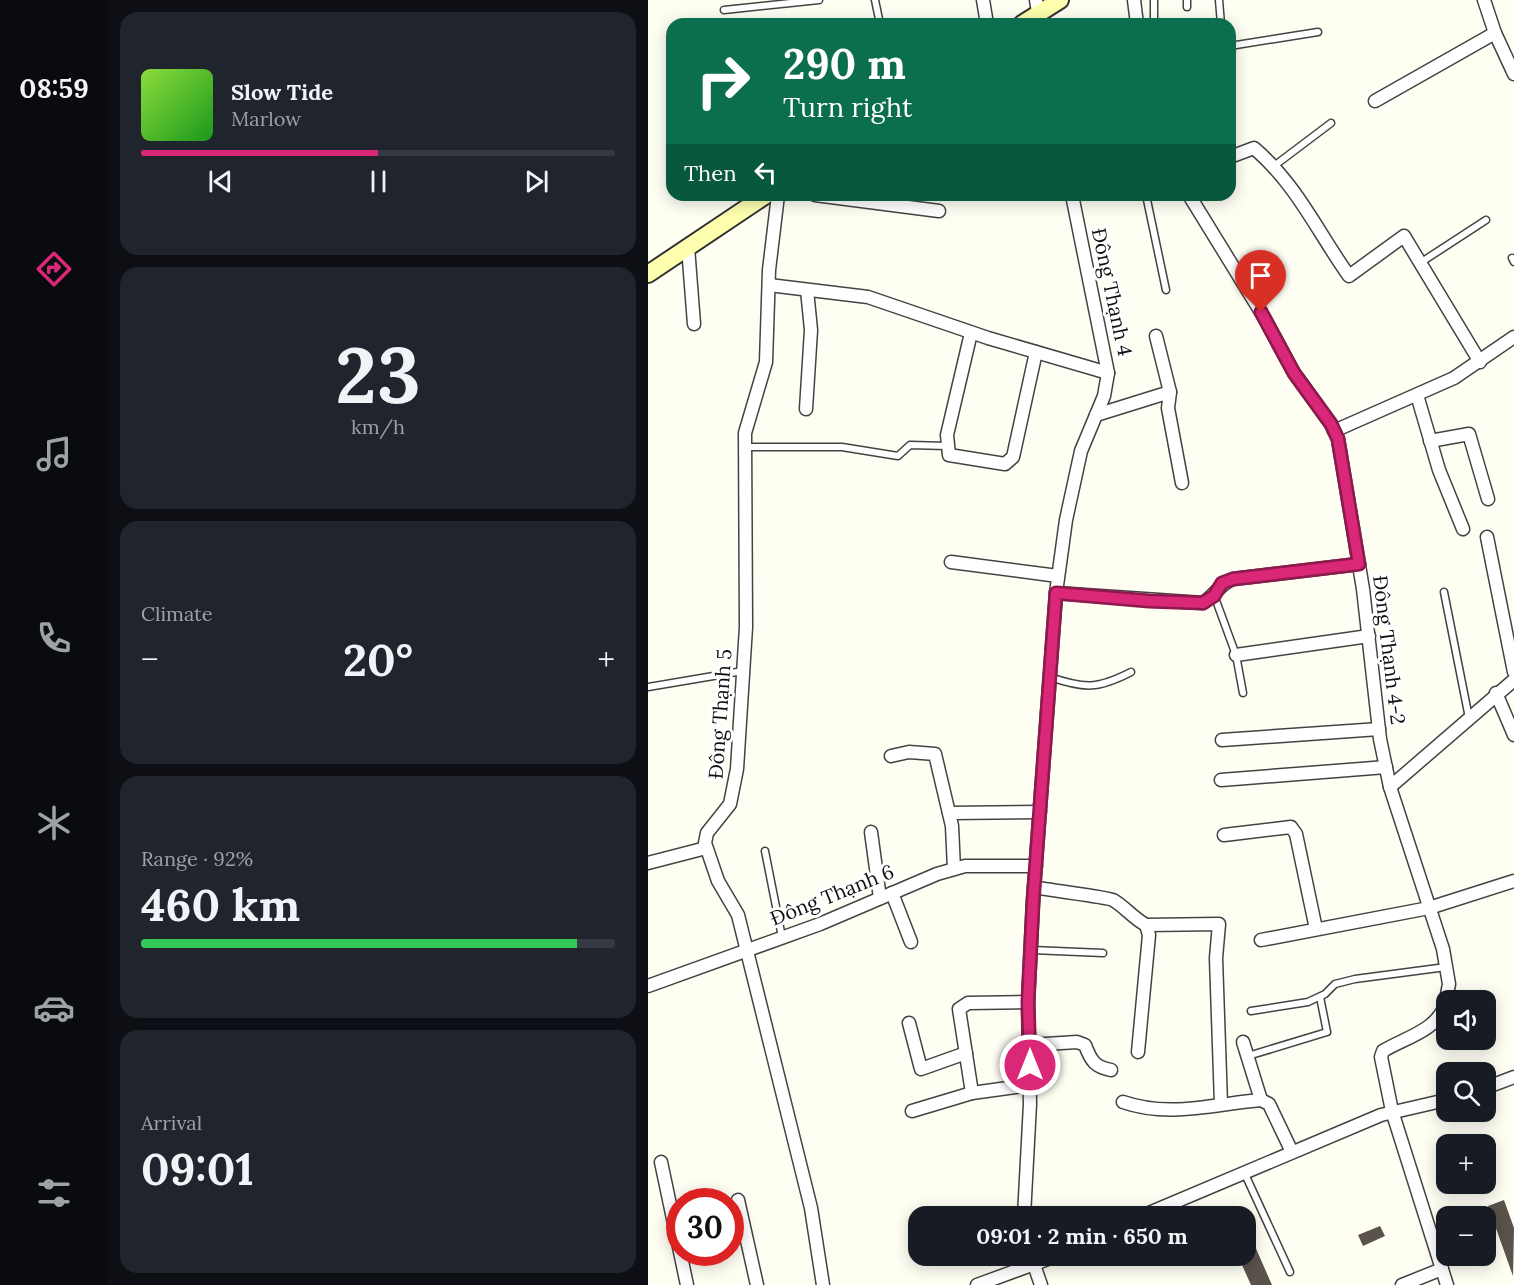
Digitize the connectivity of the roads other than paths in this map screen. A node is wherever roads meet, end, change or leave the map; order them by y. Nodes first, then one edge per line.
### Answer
1 (819, 0) edge
2 (875, 0) edge
3 (982, 0) edge
4 (1060, 0) edge
5 (1134, 0) edge
6 (1154, 0) edge
7 (1219, 0) edge
8 (1485, 0) edge
9 (724, 10) dead end
10 (1038, 13) edge
11 (879, 18) edge
12 (986, 18) edge
13 (1136, 18) edge
14 (1154, 18) edge
15 (1220, 18) edge
16 (1318, 32) dead end
17 (1495, 33) junction
18 (1236, 45) edge
19 (1514, 74) edge
20 (1375, 100) dead end
21 (1331, 123) dead end
22 (1236, 155) edge
23 (1274, 165) junction
24 (757, 201) edge
25 (777, 201) edge
26 (862, 201) edge
27 (1073, 201) edge
28 (1147, 201) edge
29 (1193, 201) edge
30 (939, 211) dead end
31 (1486, 220) dead end
32 (688, 247) junction
33 (1420, 263) junction
34 (648, 274) edge
35 (769, 285) junction
36 (807, 290) junction
37 (1166, 290) dead end
38 (694, 324) dead end
39 (971, 333) junction
40 (1156, 336) dead end
41 (1514, 337) edge
42 (1036, 352) junction
43 (1480, 362) junction
44 (1108, 373) junction
45 (1170, 392) junction
46 (1417, 395) junction
47 (806, 409) dead end
48 (1096, 415) junction
49 (1335, 431) junction
50 (1430, 441) junction
51 (947, 446) junction
52 (746, 447) junction
53 (1182, 483) dead end
54 (1488, 500) dead end
55 (1463, 529) dead end
56 (1487, 537) dead end
57 (951, 562) dead end
58 (1359, 564) junction
59 (1058, 576) junction
60 (1444, 592) dead end
61 (1056, 593) junction
62 (1214, 596) junction
63 (1369, 636) junction
64 (1236, 656) junction
65 (742, 671) junction
66 (1131, 672) dead end
67 (1514, 672) edge
68 (1049, 677) junction
69 (1514, 680) edge
70 (648, 687) edge
71 (1243, 693) dead end
72 (1496, 693) junction
73 (1468, 718) junction
74 (1379, 729) junction
75 (1514, 735) edge
76 (1222, 740) dead end
77 (891, 756) dead end
78 (1386, 767) junction
79 (1221, 780) dead end
80 (1390, 787) junction
81 (1040, 812) junction
82 (949, 813) junction
83 (871, 832) dead end
84 (1224, 835) dead end
85 (706, 848) junction
86 (765, 851) dead end
87 (648, 863) edge
88 (1036, 866) junction
89 (954, 869) junction
90 (1514, 881) edge
91 (1034, 887) junction
92 (892, 893) junction
93 (880, 898) junction
94 (1429, 908) junction
95 (1146, 925) junction
96 (1316, 929) junction
97 (782, 937) junction
98 (1261, 940) dead end
99 (911, 942) dead end
100 (744, 949) junction
101 (1032, 950) junction
102 (1103, 953) dead end
103 (1446, 967) junction
104 (648, 986) edge
105 (1448, 990) edge
106 (1320, 997) junction
107 (1028, 1002) junction
108 (1251, 1011) dead end
109 (1436, 1021) edge
110 (909, 1023) dead end
111 (1243, 1042) dead end
112 (1030, 1045) junction
113 (1138, 1052) dead end
114 (966, 1053) junction
115 (1248, 1056) junction
116 (1111, 1070) dead end
117 (1514, 1077) edge
118 (1496, 1084) edge
119 (1030, 1085) junction
120 (972, 1093) junction
121 (1261, 1100) junction
122 (1123, 1102) dead end
123 (1436, 1103) edge
124 (1221, 1104) junction
125 (912, 1111) dead end
126 (1392, 1111) junction
127 (1292, 1152) junction
128 (661, 1162) dead end
129 (1244, 1172) junction
130 (1024, 1206) edge
131 (1178, 1206) edge
132 (744, 1227) edge
133 (1020, 1266) edge
134 (1035, 1266) edge
135 (1442, 1269) junction
136 (1290, 1272) dead end
137 (687, 1285) edge
138 (757, 1285) edge
139 (823, 1285) edge
140 (977, 1285) edge
141 (1041, 1285) edge
142 (1402, 1285) edge
143 (1448, 1285) edge

1 - 9 lane
2 - 11 lane
3 - 12 street
4 - 10 main road
5 - 13 street
6 - 14 lane
7 - 15 lane
8 - 17 street
16 - 18 lane
17 - 19 street
17 - 20 street
21 - 23 lane
22 - 23 street
23 - 33 street
24 - 32 main road
25 - 35 street, Đông Thạnh 5
26 - 30 street
27 - 44 street, Đông Thạnh 4
28 - 37 lane
29 - 49 street, Đông Thạnh 4-2
31 - 33 lane
32 - 34 main road
32 - 38 street
33 - 43 street
35 - 36 street
35 - 52 street, Đông Thạnh 5
36 - 39 street
36 - 47 street
39 - 42 street
39 - 51 street
40 - 45 street
41 - 43 street
42 - 44 street
42 - 51 street
43 - 46 street
44 - 48 street, Đông Thạnh 4
45 - 48 street
45 - 53 street
46 - 49 street
46 - 50 street
48 - 59 street, Đông Thạnh 4
49 - 58 street, Đông Thạnh 4-2
50 - 54 street
50 - 55 street
51 - 52 lane
52 - 65 street, Đông Thạnh 5
56 - 67 street
57 - 59 street
58 - 62 street
58 - 63 street, Đông Thạnh 4-2
59 - 61 street, Đông Thạnh 4
60 - 73 lane
61 - 62 street
61 - 68 street, Đông Thạnh 4
62 - 64 lane
63 - 64 street
63 - 74 street, Đông Thạnh 4-2
64 - 71 lane
65 - 70 lane
65 - 85 street, Đông Thạnh 5
66 - 68 lane
68 - 81 street, Đông Thạnh 4
69 - 72 street
72 - 73 street
72 - 75 street
73 - 80 street
74 - 76 street
74 - 78 street, Đông Thạnh 4-2
77 - 82 street
78 - 79 street
78 - 80 street, Đông Thạnh 4-2
80 - 94 street, Đông Thạnh 4-2
81 - 82 street
81 - 88 street, Đông Thạnh 4
82 - 89 street
83 - 93 street
84 - 96 street
85 - 87 street
85 - 100 street
86 - 97 lane
88 - 89 street, Đông Thạnh 6
88 - 91 street, Đông Thạnh 4
89 - 92 street, Đông Thạnh 6
90 - 94 street
91 - 95 street
91 - 101 street, Đông Thạnh 4
92 - 93 street, Đông Thạnh 6
92 - 99 street
93 - 97 street, Đông Thạnh 6
94 - 96 street
94 - 103 street, Đông Thạnh 4-2
95 - 113 street
95 - 124 street
96 - 98 street
97 - 100 street, Đông Thạnh 6
100 - 104 street, Đông Thạnh 6
100 - 139 street
101 - 102 lane
101 - 107 street, Đông Thạnh 4
103 - 105 street, Đông Thạnh 4-2
103 - 106 lane
106 - 108 lane
106 - 115 lane
107 - 112 street, Đông Thạnh 4
107 - 114 street
109 - 126 street, Đông Thạnh 4-2
110 - 114 street
111 - 115 street
112 - 116 street
112 - 119 street, Đông Thạnh 4
114 - 120 street
115 - 121 street
117 - 118 street
119 - 120 street
119 - 130 street, Đông Thạnh 4
120 - 125 street
121 - 124 street
121 - 127 street
122 - 124 street
123 - 126 street
126 - 127 street
126 - 135 street, Đông Thạnh 4-2
127 - 129 street
128 - 137 street
129 - 131 street
129 - 136 lane
132 - 138 street
133 - 140 street
134 - 141 street
135 - 142 street
135 - 143 street, Đông Thạnh 4-2

